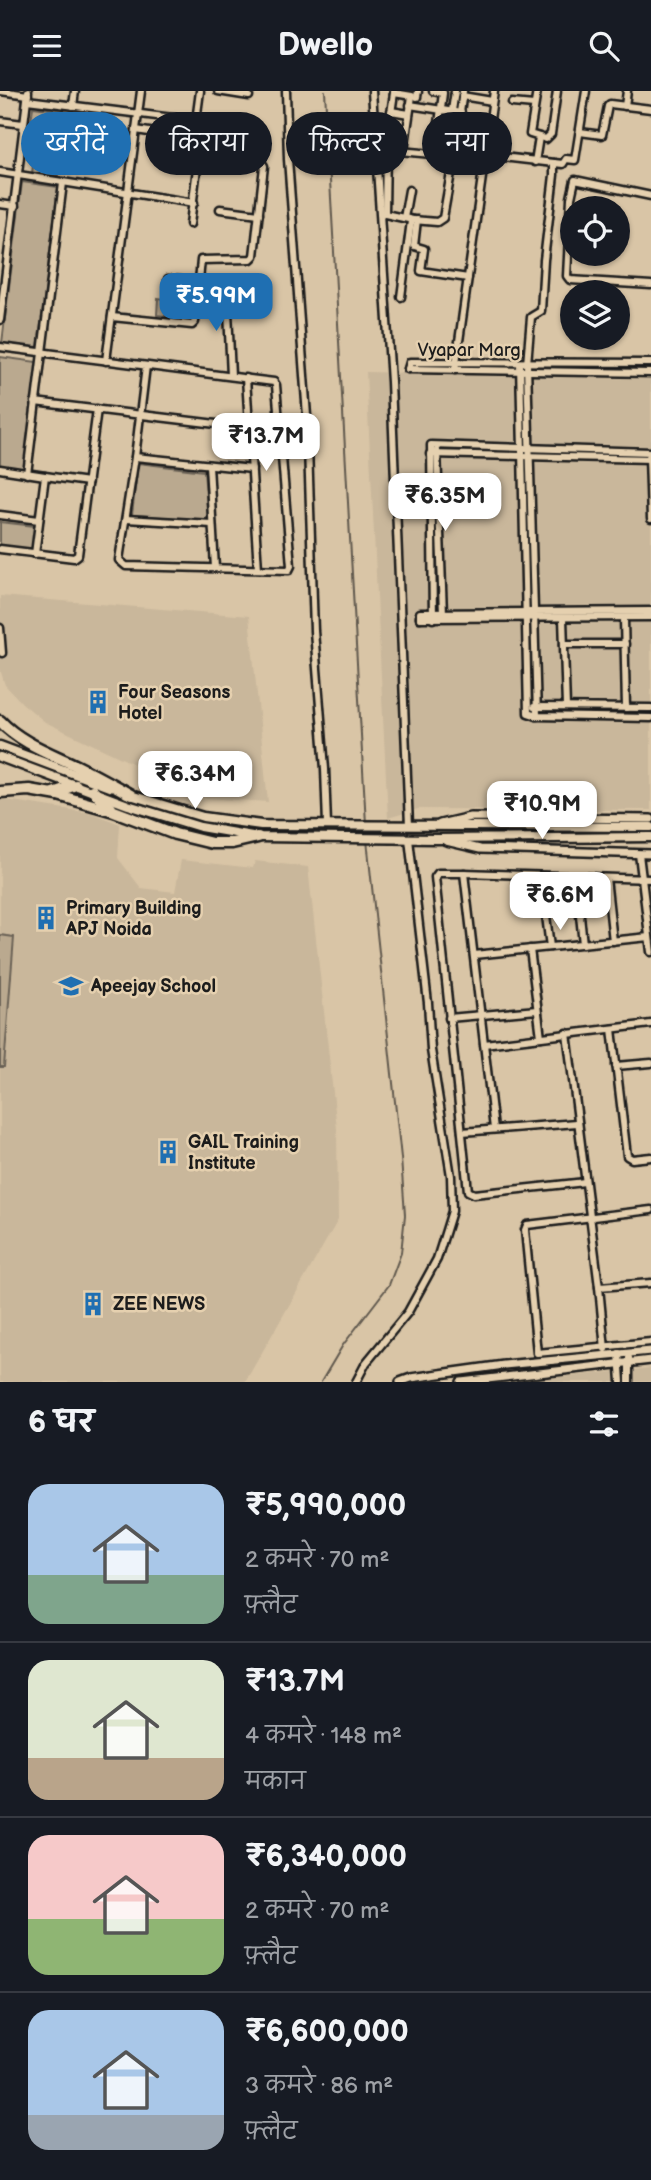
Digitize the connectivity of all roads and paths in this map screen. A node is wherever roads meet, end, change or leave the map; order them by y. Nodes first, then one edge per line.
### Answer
1 (1, 91) edge
2 (75, 91) edge
3 (141, 91) edge
4 (200, 91) edge
5 (218, 91) edge
6 (286, 91) edge
7 (372, 91) edge
8 (433, 91) edge
9 (455, 91) edge
10 (494, 91) edge
11 (537, 91) edge
12 (557, 91) edge
13 (586, 91) edge
14 (627, 91) edge
15 (394, 92) edge
16 (463, 93) edge
17 (28, 95) edge
18 (249, 96) dead end
19 (492, 101) junction
20 (512, 103) dead end
21 (534, 105) junction
22 (73, 106) junction
23 (410, 106) junction
24 (625, 106) junction
25 (651, 109) edge
26 (441, 110) junction
27 (391, 111) joint
28 (197, 112) edge
29 (452, 112) joint
30 (461, 112) edge
31 (491, 112) edge
32 (138, 114) junction
33 (409, 114) junction
34 (145, 115) edge
35 (0, 121) edge
36 (408, 121) edge
37 (21, 124) edge
38 (136, 130) junction
39 (145, 131) edge
40 (580, 132) junction
41 (539, 137) junction
42 (21, 145) edge
43 (512, 159) edge
44 (535, 162) junction
45 (554, 163) junction
46 (0, 172) edge
47 (197, 175) edge
48 (263, 175) edge
49 (386, 175) edge
50 (451, 175) edge
51 (483, 175) edge
52 (18, 176) junction
53 (63, 183) junction
54 (409, 190) dead end
55 (128, 193) junction
56 (651, 196) edge
57 (194, 203) junction
58 (0, 204) edge
59 (15, 206) junction
60 (220, 209) dead end
61 (259, 214) junction
62 (404, 218) junction
63 (415, 220) junction
64 (190, 224) dead end
65 (468, 278) junction
66 (168, 279) dead end
67 (198, 282) junction
68 (651, 285) edge
69 (228, 289) dead end
70 (401, 297) dead end
71 (113, 317) junction
72 (0, 320) edge
73 (0, 347) edge
74 (41, 353) junction
75 (106, 361) junction
76 (651, 363) edge
77 (146, 366) junction
78 (456, 366) junction
79 (524, 368) junction
80 (651, 373) edge
81 (231, 376) junction
82 (246, 378) junction
83 (35, 402) junction
84 (97, 409) junction
85 (140, 415) junction
86 (249, 428) junction
87 (526, 448) junction
88 (434, 454) junction
89 (650, 455) edge
90 (526, 456) junction
91 (135, 457) junction
92 (209, 465) junction
93 (0, 469) edge
94 (252, 469) junction
95 (27, 474) junction
96 (45, 476) junction
97 (88, 482) junction
98 (651, 497) edge
99 (0, 515) edge
100 (126, 519) junction
101 (651, 519) edge
102 (39, 520) junction
103 (212, 524) junction
104 (0, 549) edge
105 (35, 554) junction
106 (215, 568) junction
107 (258, 569) junction
108 (651, 611) edge
109 (526, 615) junction
110 (535, 615) junction
111 (443, 616) junction
112 (651, 617) edge
113 (564, 618) junction
114 (624, 618) junction
115 (0, 626) edge
116 (564, 644) junction
117 (625, 644) junction
118 (2, 653) dead end
119 (528, 707) junction
120 (537, 707) junction
121 (566, 707) junction
122 (626, 708) junction
123 (651, 708) edge
124 (537, 716) junction
125 (651, 718) edge
126 (0, 721) edge
127 (0, 746) edge
128 (0, 757) edge
129 (76, 785) junction
130 (92, 790) junction
131 (0, 792) edge
132 (51, 794) junction
133 (131, 795) junction
134 (114, 811) junction
135 (651, 819) edge
136 (330, 825) junction
137 (405, 826) junction
138 (433, 826) junction
139 (651, 827) edge
140 (651, 837) edge
141 (258, 838) junction
142 (406, 839) junction
143 (437, 839) junction
144 (639, 854) junction
145 (651, 854) edge
146 (464, 873) junction
147 (541, 876) junction
148 (576, 877) junction
149 (606, 878) junction
150 (642, 879) junction
151 (651, 879) edge
152 (649, 937) junction
153 (612, 941) junction
154 (583, 944) junction
155 (550, 947) junction
156 (530, 949) junction
157 (651, 952) edge
158 (474, 955) junction
159 (537, 1010) junction
160 (481, 1016) junction
161 (449, 1018) junction
162 (651, 1024) edge
163 (612, 1028) junction
164 (568, 1033) junction
165 (541, 1037) junction
166 (484, 1044) junction
167 (650, 1063) edge
168 (617, 1066) junction
169 (651, 1073) edge
170 (578, 1123) junction
171 (494, 1129) junction
172 (462, 1132) junction
173 (651, 1157) edge
174 (585, 1182) junction
175 (651, 1210) edge
176 (591, 1216) junction
177 (651, 1283) edge
178 (599, 1287) junction
179 (651, 1342) edge
180 (605, 1350) junction
181 (651, 1350) edge
182 (629, 1352) junction
183 (620, 1353) junction
184 (651, 1360) edge
185 (630, 1363) junction
186 (621, 1364) junction
187 (356, 1382) edge
188 (400, 1382) edge
189 (461, 1382) edge
190 (621, 1382) edge
191 (629, 1382) edge

1 - 17 street
2 - 22 street
3 - 32 street
4 - 28 street
5 - 18 street
6 - 136 street
7 - 137 street
8 - 26 street
9 - 29 street
10 - 19 street
11 - 21 street
12 - 41 street
13 - 40 street
14 - 24 street
15 - 23 street
15 - 27 street
16 - 19 street
16 - 30 street
17 - 22 street
19 - 31 street
20 - 21 street
21 - 41 street
22 - 32 street
23 - 26 street
23 - 33 street
24 - 25 street
24 - 40 street
26 - 29 street
27 - 33 street
32 - 34 street
32 - 38 street
33 - 36 street
35 - 37 street
38 - 39 street
38 - 55 street
40 - 45 street
41 - 44 street
42 - 52 street
43 - 44 street
44 - 45 street
45 - 79 street
46 - 52 street
47 - 57 street
48 - 61 street
49 - 62 street
50 - 63 street
51 - 65 street
52 - 53 street
52 - 59 street
53 - 55 street
53 - 74 street
54 - 62 street
55 - 57 street
55 - 71 street
56 - 68 street
57 - 64 street
58 - 59 street
59 - 72 street
60 - 61 street
61 - 67 street
62 - 63 street
63 - 65 street
63 - 70 street
65 - 78 street
66 - 67 street
67 - 71 street
69 - 81 street
71 - 75 street
73 - 74 street
74 - 75 street
74 - 83 street
75 - 77 street
76 - 79 street, Vyapar Marg
77 - 81 street
77 - 85 street
78 - 78 street, Vyapar Marg
78 - 79 street, Vyapar Marg
79 - 80 street, Vyapar Marg
79 - 87 street
81 - 82 street
82 - 86 street
82 - 107 street
83 - 84 street
83 - 95 street
84 - 85 street
84 - 97 street
85 - 86 street
85 - 91 street
86 - 94 street
87 - 88 street
87 - 89 street
87 - 90 street
88 - 90 street
88 - 111 street
88 - 111 street
89 - 90 street
89 - 98 street
90 - 109 street
90 - 110 street
91 - 92 street
91 - 100 street
92 - 94 street
92 - 103 street
93 - 95 street
94 - 107 street
95 - 96 street
96 - 97 street
96 - 102 street
97 - 105 street
98 - 101 street
99 - 102 street
100 - 103 street
100 - 106 street
102 - 105 street
103 - 106 street
104 - 105 street
106 - 107 street
108 - 110 street
109 - 110 street
109 - 111 street
109 - 119 street
110 - 113 street
110 - 120 street
112 - 114 street
113 - 114 street
113 - 116 street
114 - 117 street
115 - 118 street
116 - 117 street
116 - 121 street
117 - 122 street
119 - 120 street
119 - 124 street
120 - 121 street
120 - 124 street
121 - 122 street
122 - 123 street
124 - 125 street
126 - 133 highway
127 - 133 main road
128 - 129 main road
129 - 130 main road
129 - 132 highway
130 - 134 highway
130 - 141 main road
131 - 132 highway
132 - 134 highway
133 - 136 main road
134 - 141 highway
135 - 138 street
136 - 137 main road
137 - 138 main road
138 - 139 main road
140 - 143 main road
141 - 142 main road
142 - 143 main road
142 - 187 street
143 - 144 street
144 - 145 street
144 - 150 street
146 - 147 street
146 - 158 street
146 - 161 street
147 - 148 street
147 - 155 street
148 - 149 street
148 - 154 street
149 - 150 street
149 - 153 street
150 - 151 street
150 - 152 street
152 - 153 street
152 - 157 street
153 - 154 street
154 - 155 street
155 - 156 street
156 - 158 street
156 - 159 street
158 - 160 street
159 - 160 street
159 - 165 street
160 - 161 street
160 - 166 street
161 - 172 street
162 - 163 street
163 - 164 street
163 - 168 street
164 - 165 street
164 - 170 street
165 - 166 street
166 - 171 street
167 - 168 street
167 - 169 street
168 - 173 street
170 - 171 street
170 - 174 street
171 - 172 street
172 - 174 street
174 - 176 street
175 - 176 street
176 - 178 street
176 - 180 street
177 - 178 street
178 - 180 street
179 - 180 street
180 - 183 street
180 - 188 street
181 - 182 street
182 - 183 street
182 - 185 street
183 - 186 street
184 - 185 street
185 - 186 street
185 - 191 street
186 - 189 street
186 - 190 street

